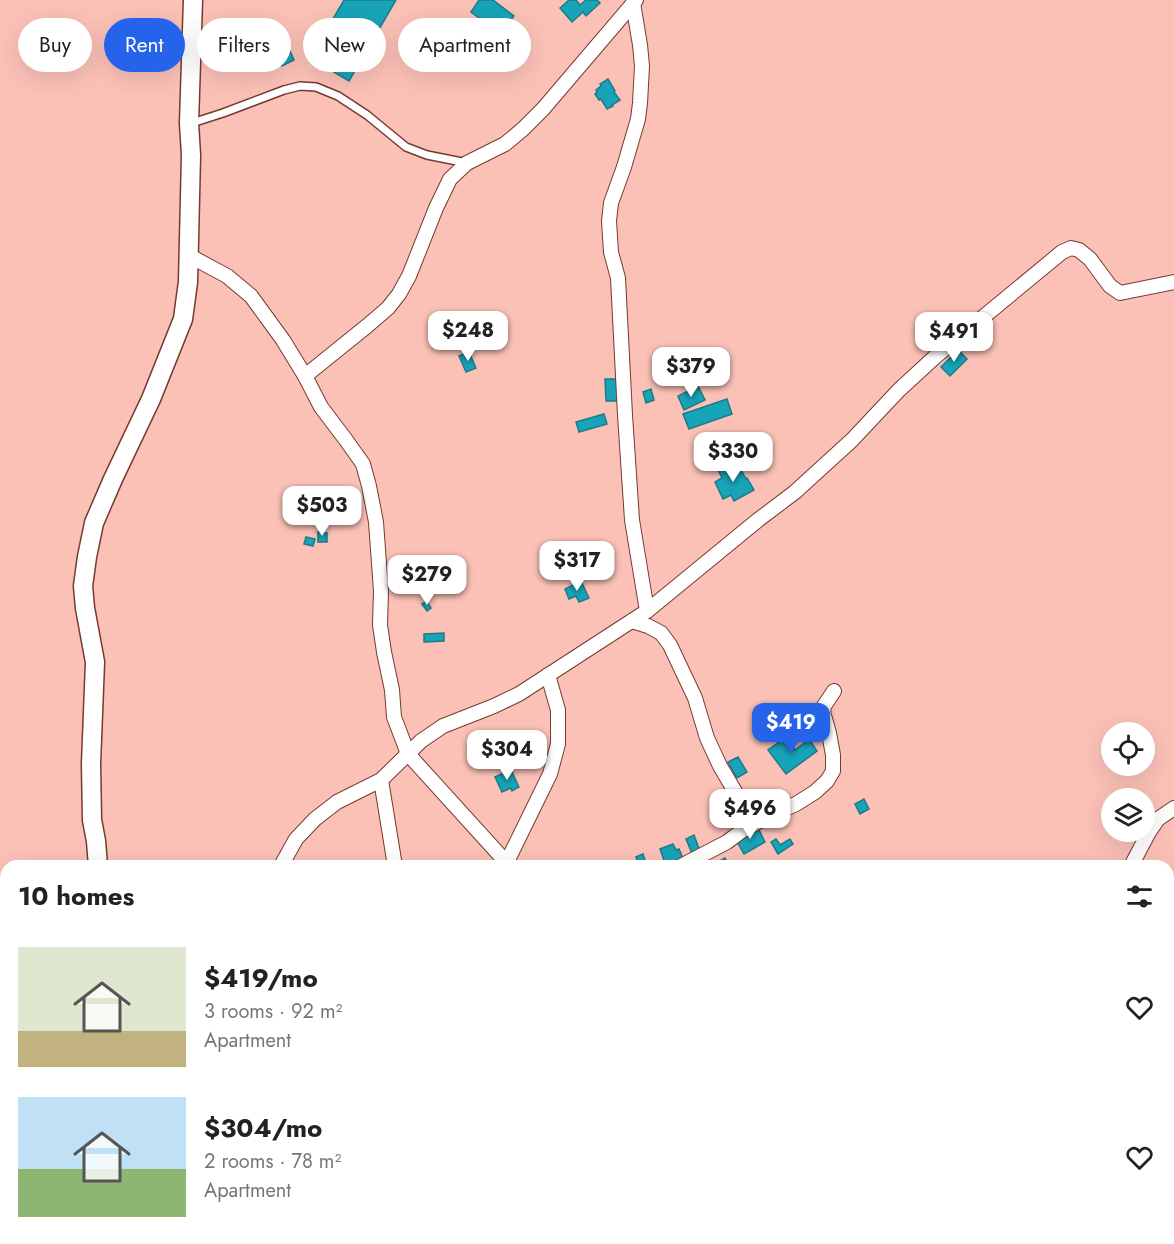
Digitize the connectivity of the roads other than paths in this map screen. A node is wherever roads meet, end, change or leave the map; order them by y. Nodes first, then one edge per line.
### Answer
1 (193, 0) edge
2 (634, 2) edge
3 (189, 123) junction
4 (467, 163) junction
5 (188, 255) junction
6 (1174, 282) edge
7 (305, 376) junction
8 (647, 611) junction
9 (632, 621) junction
10 (548, 675) junction
11 (834, 692) dead end
12 (408, 754) junction
13 (381, 780) junction
14 (1174, 808) edge
15 (754, 824) junction
16 (98, 860) edge
17 (284, 860) edge
18 (394, 860) edge
19 (502, 860) edge
20 (508, 860) edge
21 (692, 860) edge
22 (1134, 860) edge

1 - 3 street
2 - 4 street
2 - 8 street
3 - 4 lane
3 - 5 street
4 - 7 street
5 - 7 street
5 - 16 street
6 - 8 street
7 - 12 street
8 - 9 street
9 - 10 street
9 - 15 street
10 - 12 street
10 - 20 street
11 - 15 street
12 - 13 street
12 - 19 street
13 - 17 street
13 - 18 street
14 - 22 street
15 - 21 street

